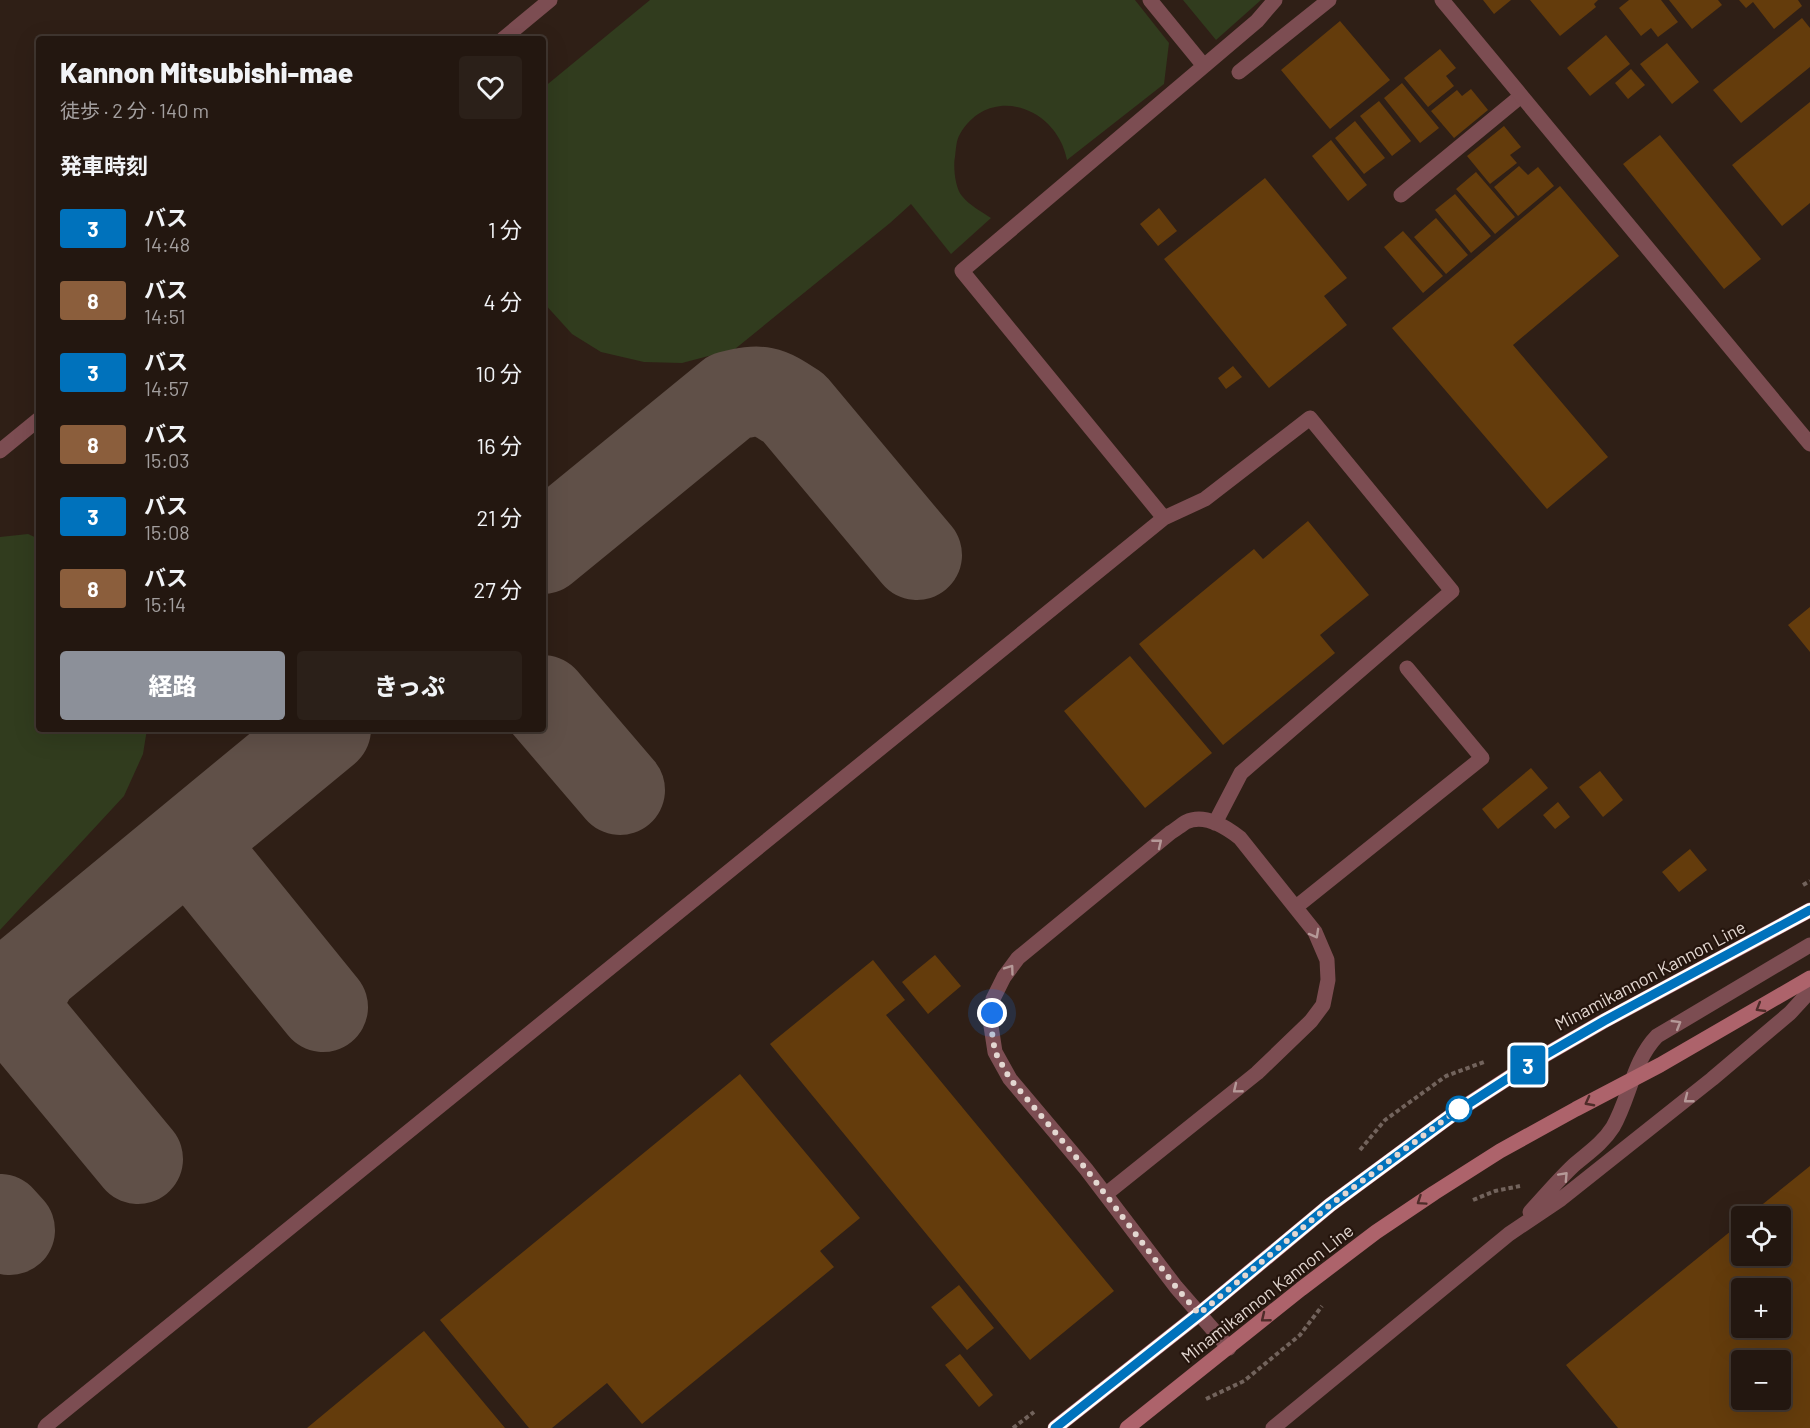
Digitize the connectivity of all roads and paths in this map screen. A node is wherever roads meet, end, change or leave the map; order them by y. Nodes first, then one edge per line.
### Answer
1 (550, 0) edge
2 (1150, 0) edge
3 (1275, 0) edge
4 (1329, 0) edge
5 (1442, 0) edge
6 (507, 36) edge
7 (1204, 66) junction
8 (1239, 72) dead end
9 (1521, 96) junction
10 (1401, 195) dead end
11 (36, 421) edge
12 (1810, 444) edge
13 (0, 451) edge
14 (1164, 518) junction
15 (1407, 668) dead end
16 (1215, 823) junction
17 (1296, 907) junction
18 (1810, 910) edge
19 (1810, 945) edge
20 (1810, 978) edge
21 (1810, 991) edge
22 (1632, 1079) junction
23 (1106, 1194) junction
24 (1509, 1234) junction
25 (1199, 1314) junction
26 (1229, 1348) junction
27 (45, 1428) edge
28 (1055, 1428) edge
29 (1127, 1428) edge
30 (1273, 1428) edge

1 - 6 street
2 - 7 street
3 - 7 street
4 - 8 street
5 - 9 street
7 - 14 street
9 - 10 street
9 - 12 street
11 - 13 street
14 - 16 street
14 - 27 street
15 - 17 street
16 - 17 street
23 -> 16 street
17 -> 23 street
18 - 25 main road, Minamikannon Kannon Line
22 -> 19 street
20 -> 22 main road, Minamikannon Kannon Line
21 -> 24 street
24 -> 22 street
22 -> 26 main road, Minamikannon Kannon Line
23 - 25 street
24 - 30 street
25 - 26 street
25 - 28 main road, Minamikannon Kannon Line
26 - 29 main road, Minamikannon Kannon Line

